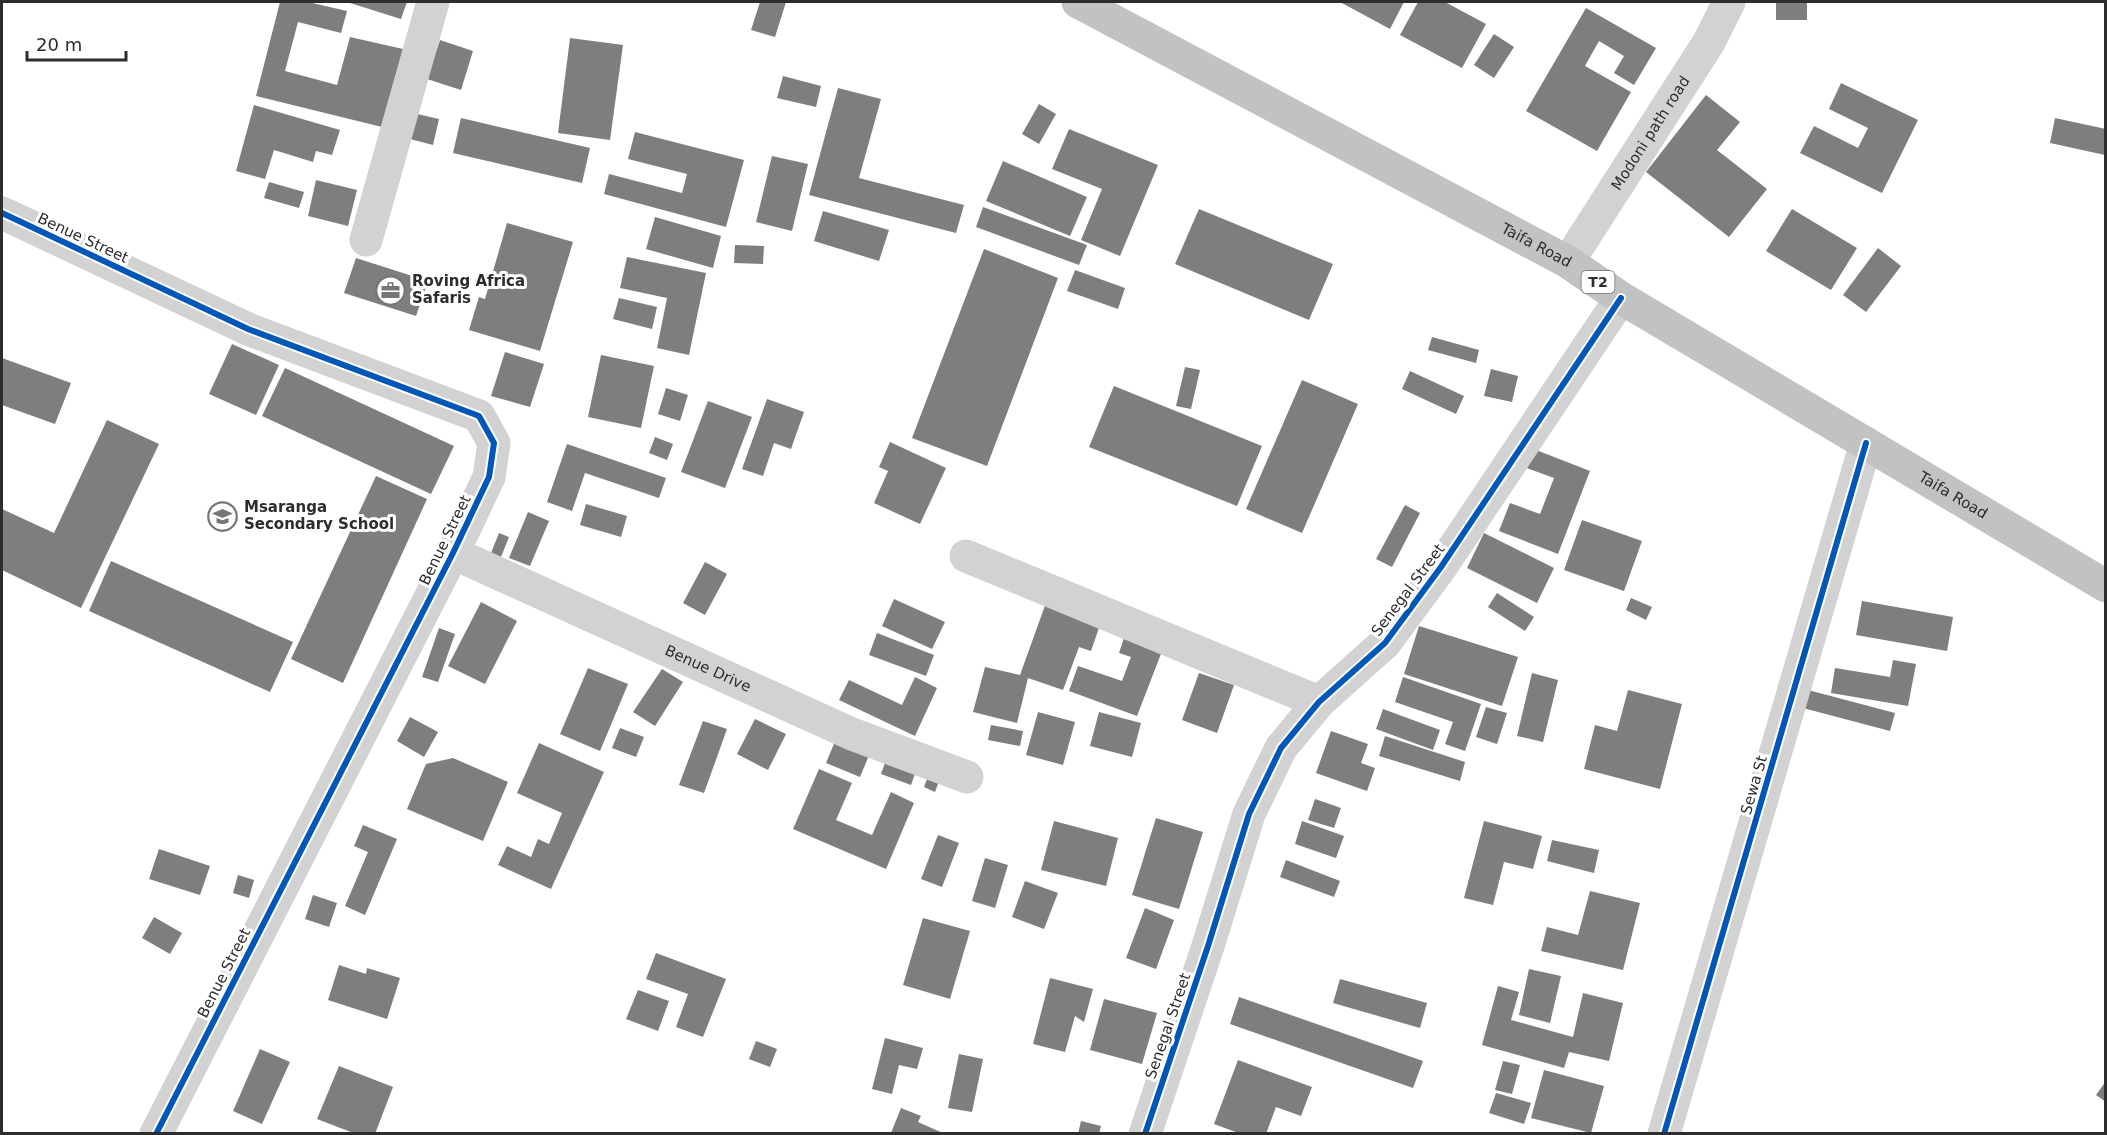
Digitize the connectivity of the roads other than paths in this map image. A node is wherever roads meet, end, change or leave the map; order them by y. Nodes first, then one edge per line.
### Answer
1 (433, 2) edge
2 (1078, 2) edge
3 (1729, 2) edge
4 (2, 213) edge
5 (366, 240) dead end
6 (1568, 262) junction
7 (1621, 298) junction
8 (1866, 442) junction
9 (453, 553) junction
10 (966, 556) dead end
11 (2106, 586) edge
12 (1319, 702) junction
13 (967, 777) dead end
14 (156, 1134) edge
15 (1144, 1134) edge
16 (1664, 1134) edge

1 - 5 street
2 - 6 highway, Taifa Road / T2
3 - 6 street, Modoni path road
4 - 9 street, Benue Street
6 - 7 highway, Taifa Road / T2
7 - 8 highway, Taifa Road / T2
7 - 12 street, Senegal Street
8 - 11 highway, Taifa Road / T2
8 - 16 street, Sewa St
9 - 13 street, Benue Drive
9 - 14 street, Benue Street
10 - 12 street
12 - 15 street, Senegal Street

